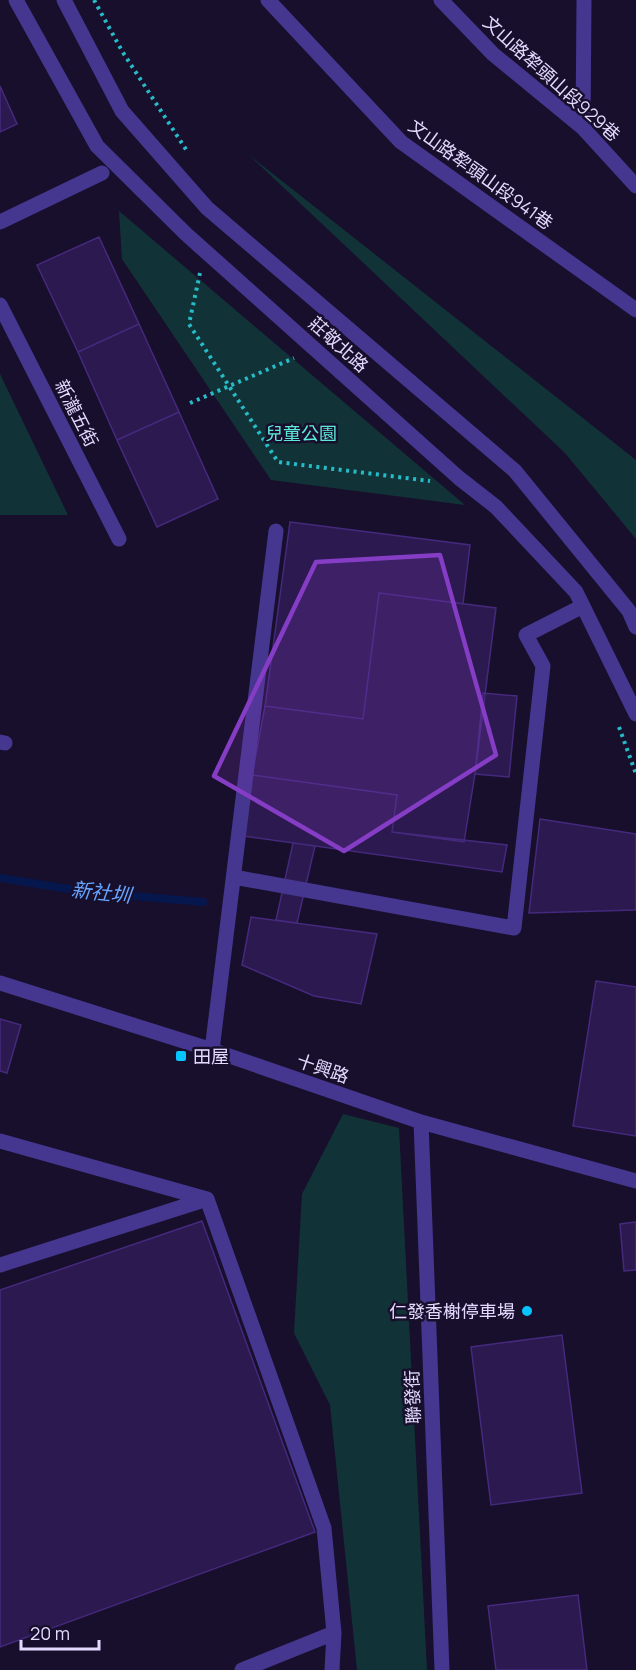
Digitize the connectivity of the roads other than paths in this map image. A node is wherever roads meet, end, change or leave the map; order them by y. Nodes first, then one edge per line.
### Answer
1 (16, 0) edge
2 (64, 0) edge
3 (268, 0) edge
4 (441, 0) edge
5 (584, 0) edge
6 (583, 128) junction
7 (102, 173) dead end
8 (636, 186) edge
9 (0, 222) edge
10 (0, 305) edge
11 (636, 310) edge
12 (276, 531) dead end
13 (119, 539) dead end
14 (583, 606) junction
15 (636, 627) edge
16 (636, 714) edge
17 (234, 877) junction
18 (0, 983) edge
19 (212, 1050) junction
20 (421, 1122) junction
21 (0, 1141) edge
22 (636, 1181) edge
23 (207, 1199) junction
24 (0, 1265) edge
25 (334, 1633) junction
26 (242, 1670) edge
27 (332, 1670) edge
28 (442, 1670) edge

1 - 14 street, 莊敬北路
2 - 15 street, 莊敬北路
3 - 11 street, 文山路犂頭山段941巷
4 - 6 street, 文山路犂頭山段929巷
5 - 6 street
6 - 8 street, 文山路犂頭山段929巷
7 - 9 street
10 - 13 street, 新瀧五街
12 - 17 street
14 - 16 street, 莊敬北路
14 - 17 street
17 - 19 street
18 - 19 street, 十興路
19 - 20 street, 十興路
20 - 22 street, 十興路
20 - 28 street, 聯發街
21 - 23 street
23 - 24 street
23 - 25 street
25 - 26 street
25 - 27 street

